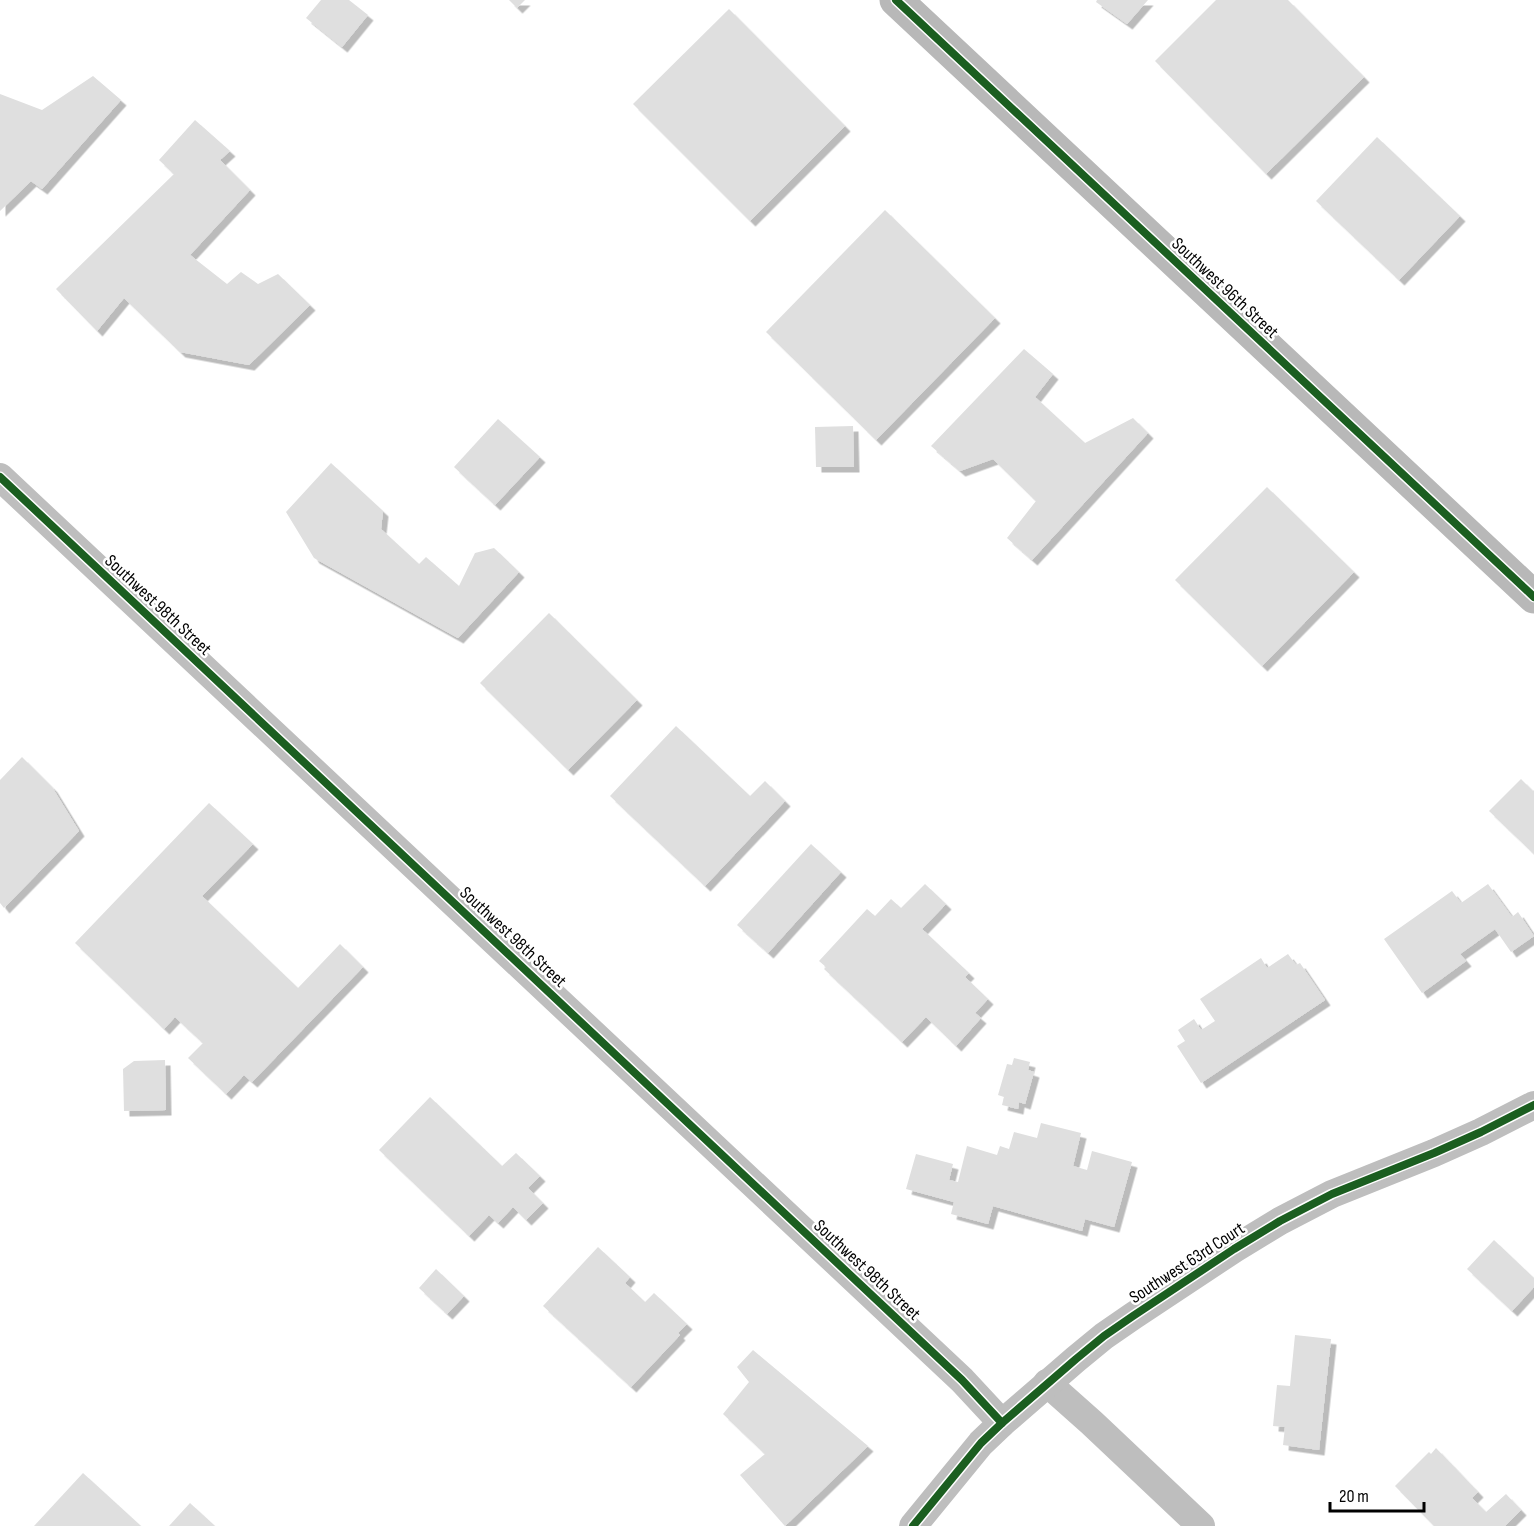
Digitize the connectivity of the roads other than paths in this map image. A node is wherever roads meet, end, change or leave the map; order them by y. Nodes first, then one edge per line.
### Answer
1 (896, 0) edge
2 (0, 477) edge
3 (1534, 597) edge
4 (1534, 1105) edge
5 (1047, 1383) junction
6 (1002, 1423) junction
7 (913, 1526) edge
8 (1201, 1526) edge

1 - 3 street, Southwest 96th Street
2 - 6 street, Southwest 98th Street
4 - 5 street, Southwest 63rd Court
5 - 6 street, Southwest 63rd Court
5 - 8 street
6 - 7 street, Southwest 63rd Court

